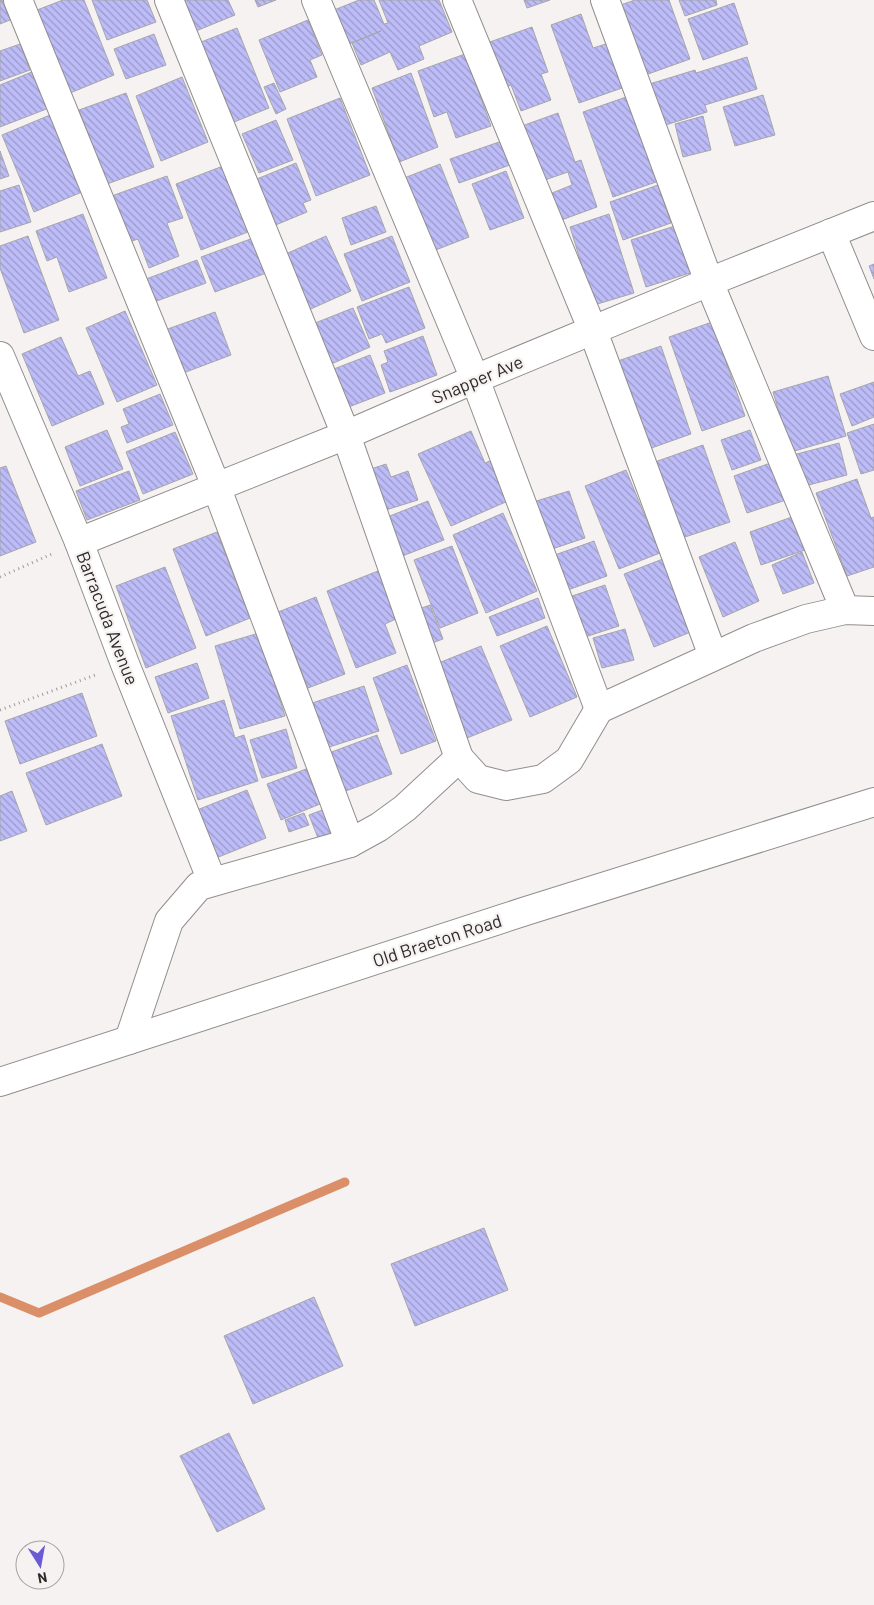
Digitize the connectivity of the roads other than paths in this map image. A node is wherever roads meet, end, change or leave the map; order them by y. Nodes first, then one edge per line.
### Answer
1 (18, 0) edge
2 (169, 0) edge
3 (316, 0) edge
4 (457, 0) edge
5 (605, 0) edge
6 (874, 216) edge
7 (832, 233) junction
8 (709, 282) junction
9 (593, 331) junction
10 (874, 336) edge
11 (0, 356) edge
12 (475, 379) junction
13 (346, 435) junction
14 (216, 486) junction
15 (79, 542) junction
16 (845, 610) junction
17 (874, 611) edge
18 (713, 656) junction
19 (599, 709) junction
20 (459, 758) junction
21 (874, 802) edge
22 (350, 843) junction
23 (212, 881) junction
24 (129, 1040) junction
25 (0, 1082) edge

1 - 14 street
2 - 13 street
3 - 12 street
4 - 9 street
5 - 8 street
6 - 7 street, Snapper Ave
7 - 8 street, Snapper Ave
7 - 10 street
8 - 9 street, Snapper Ave
8 - 16 street
9 - 12 street, Snapper Ave
9 - 18 street
11 - 15 street, Barracuda Avenue
12 - 13 street, Snapper Ave
12 - 19 street
13 - 14 street, Snapper Ave
13 - 20 street
14 - 15 street, Snapper Ave
14 - 22 street
15 - 23 street, Barracuda Avenue
16 - 17 street
16 - 18 street
18 - 19 street
19 - 20 street
20 - 22 street
21 - 24 street, Old Braeton Road
22 - 23 street
23 - 24 street
24 - 25 street, Old Braeton Road

